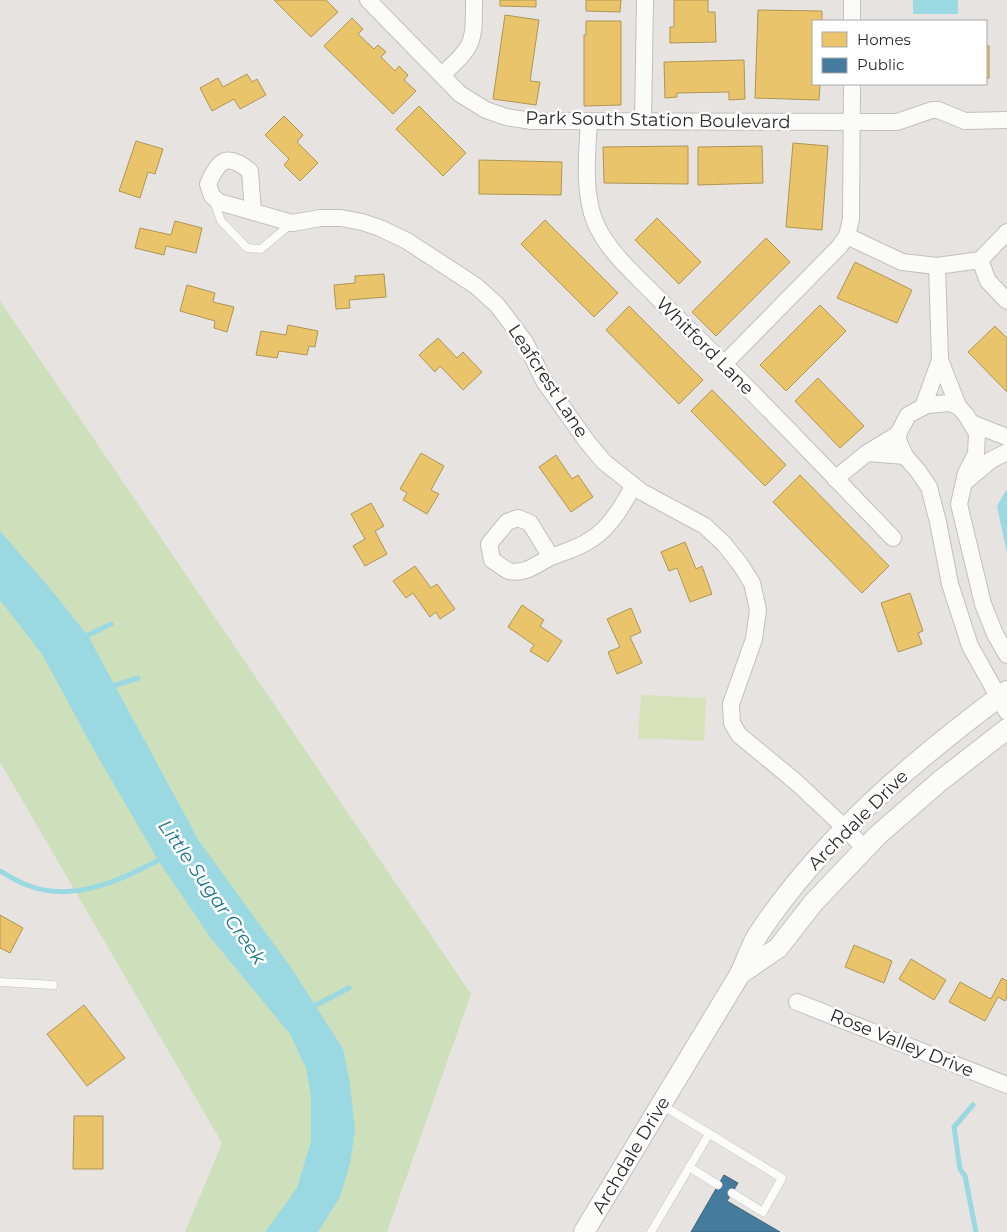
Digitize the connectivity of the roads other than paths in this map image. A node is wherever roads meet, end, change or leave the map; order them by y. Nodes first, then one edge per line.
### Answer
1 (474, 0) edge
2 (645, 0) edge
3 (852, 0) edge
4 (369, 1) edge
5 (852, 20) edge
6 (442, 76) junction
7 (852, 85) edge
8 (1007, 120) edge
9 (589, 121) junction
10 (643, 121) junction
11 (852, 122) junction
12 (212, 196) junction
13 (252, 212) junction
14 (292, 223) junction
15 (1007, 232) edge
16 (847, 236) junction
17 (980, 260) junction
18 (936, 266) junction
19 (1007, 301) edge
20 (940, 360) junction
21 (724, 364) junction
22 (958, 406) junction
23 (923, 407) junction
24 (971, 423) junction
25 (898, 434) junction
26 (1007, 437) edge
27 (1007, 452) edge
28 (867, 453) junction
29 (905, 456) junction
30 (835, 479) junction
31 (964, 482) junction
32 (633, 486) junction
33 (893, 538) dead end
34 (551, 557) dead end
35 (977, 577) junction
36 (950, 584) junction
37 (1007, 655) edge
38 (1004, 701) edge
39 (1007, 729) edge
40 (845, 828) junction
41 (865, 849) junction
42 (740, 974) junction
43 (0, 982) edge
44 (53, 985) dead end
45 (797, 1002) dead end
46 (1007, 1084) edge
47 (662, 1105) junction
48 (709, 1134) junction
49 (689, 1168) junction
50 (718, 1185) dead end
51 (732, 1193) dead end
52 (584, 1232) edge
53 (651, 1232) edge

1 - 6 street
2 - 10 street
3 - 5 street
4 - 6 street, Park South Station Boulevard
6 - 9 street, Park South Station Boulevard
7 - 11 street
8 - 11 street, Park South Station Boulevard
9 - 10 street, Park South Station Boulevard
9 - 21 street, Whitford Lane
10 - 11 street, Park South Station Boulevard
11 - 16 street
12 - 13 street
12 - 13 street
12 - 14 lane
13 - 14 street
14 - 32 street, Leafcrest Lane
15 - 17 street
16 - 18 street
16 - 21 street
17 - 18 street
17 - 19 street
18 - 20 street
20 - 22 street
20 - 23 street
21 - 30 street, Whitford Lane
22 - 23 street
22 - 24 street
23 - 25 street
24 - 26 street
24 - 31 street
25 - 28 street
25 - 29 street
27 - 31 street
28 - 29 street
28 - 30 street
29 - 36 street
30 - 33 street, Whitford Lane
31 - 35 street
32 - 34 street
32 - 40 street, Leafcrest Lane
35 - 36 street
35 - 37 street
36 - 38 street
38 - 40 street, Archdale Drive
39 - 41 street, Archdale Drive
40 - 41 street, Leafcrest Lane
40 - 42 street, Archdale Drive
41 - 42 street, Archdale Drive
42 - 47 street, Archdale Drive
43 - 44 lane
45 - 46 street, Rose Valley Drive
47 - 48 lane
47 - 52 street, Archdale Drive
48 - 49 lane
48 - 51 lane
49 - 50 lane
49 - 53 lane

